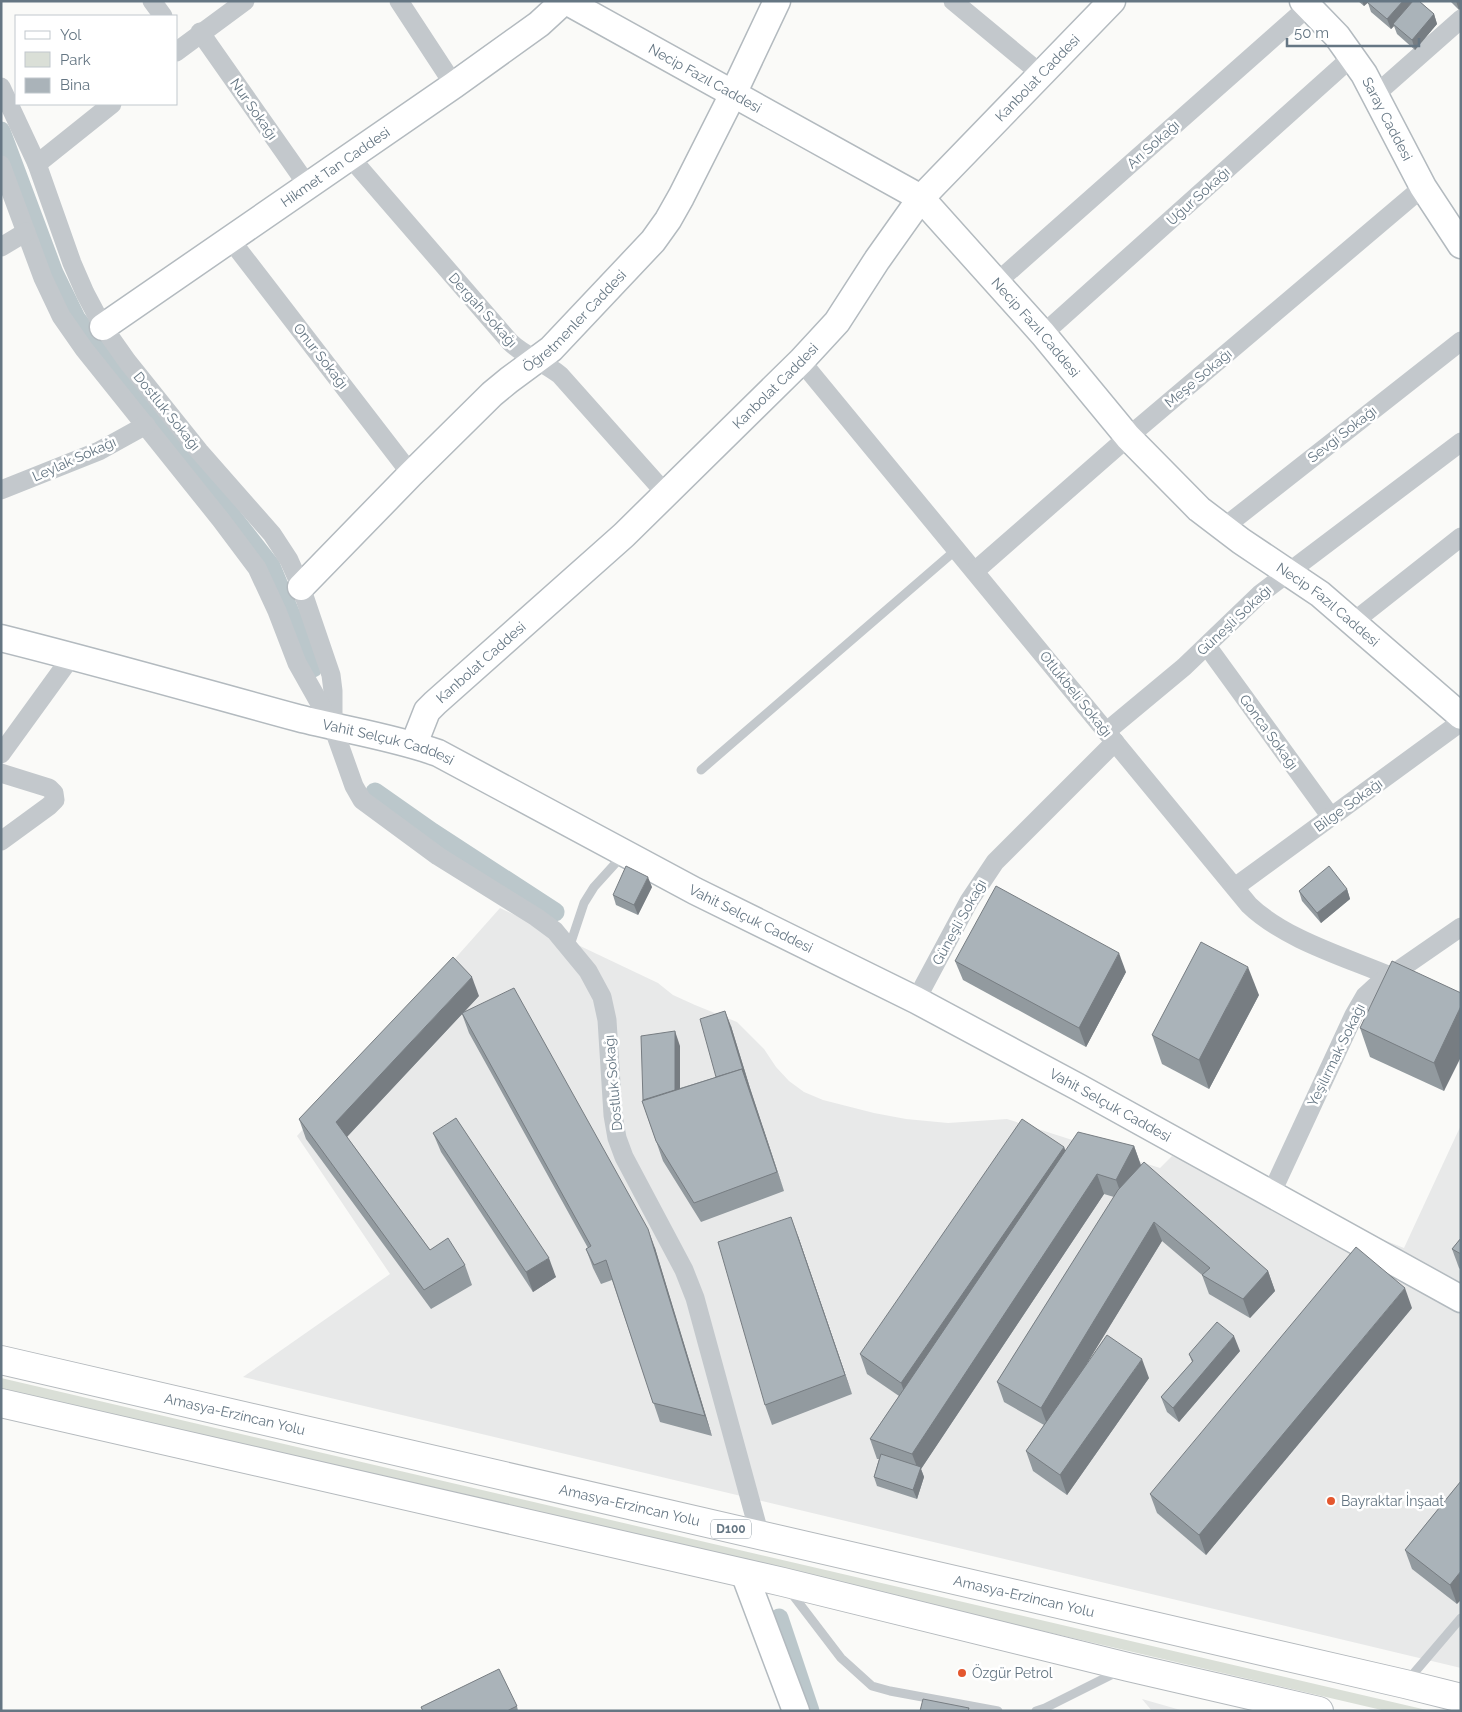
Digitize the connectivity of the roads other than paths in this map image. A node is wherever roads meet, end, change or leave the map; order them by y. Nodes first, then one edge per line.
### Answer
1 (152, 1) edge
2 (245, 1) edge
3 (399, 1) edge
4 (565, 1) edge
5 (777, 1) edge
6 (953, 1) edge
7 (1112, 1) edge
8 (1306, 4) edge
9 (162, 15) edge
10 (1461, 19) edge
11 (200, 32) junction
12 (179, 44) edge
13 (1352, 57) junction
14 (1041, 74) junction
15 (454, 85) junction
16 (1, 87) edge
17 (733, 94) junction
18 (1375, 94) junction
19 (111, 105) edge
20 (350, 157) junction
21 (37, 164) junction
22 (1, 165) edge
23 (308, 186) junction
24 (1423, 187) junction
25 (921, 198) junction
26 (26, 232) junction
27 (230, 239) junction
28 (1461, 245) edge
29 (1, 246) edge
30 (997, 282) junction
31 (103, 327) junction
32 (1043, 334) junction
33 (1461, 341) edge
34 (538, 360) junction
35 (802, 361) junction
36 (146, 425) junction
37 (1128, 437) junction
38 (1461, 442) edge
39 (411, 474) junction
40 (1, 490) edge
41 (666, 494) junction
42 (1223, 528) junction
43 (1461, 537) edge
44 (957, 549) junction
45 (975, 571) junction
46 (1288, 571) junction
47 (301, 586) junction
48 (1352, 623) junction
49 (1, 638) edge
50 (1207, 646) junction
51 (72, 656) junction
52 (1461, 716) edge
53 (1461, 722) edge
54 (333, 727) junction
55 (1111, 737) junction
56 (414, 744) junction
57 (1, 754) edge
58 (702, 770) dead end
59 (1, 773) edge
60 (1331, 817) junction
61 (1, 841) edge
62 (625, 853) junction
63 (1235, 887) junction
64 (1461, 927) edge
65 (569, 948) junction
66 (1390, 976) junction
67 (916, 1000) junction
68 (1271, 1194) junction
69 (1461, 1299) edge
70 (1, 1360) edge
71 (1, 1403) edge
72 (760, 1536) junction
73 (744, 1573) junction
74 (782, 1582) junction
75 (1461, 1618) edge
76 (1128, 1667) junction
77 (1405, 1684) junction
78 (1461, 1698) edge
79 (796, 1711) edge
80 (998, 1711) edge
81 (1036, 1711) edge
82 (1319, 1711) edge

1 - 9 street
2 - 11 street
3 - 15 street
4 - 15 street, Hikmet Tan Caddesi
4 - 17 street, Necip Fazıl Caddesi
5 - 17 street, Öğretmenler Caddesi
6 - 14 street
7 - 14 street, Kanbolat Caddesi
8 - 13 street, Saray Caddesi
8 - 30 street, Arı Sokağı
10 - 18 street
11 - 12 street
11 - 23 street, Nur Sokağı
13 - 18 street, Saray Caddesi
13 - 32 street, Uğur Sokağı
14 - 25 street, Kanbolat Caddesi
15 - 20 street, Hikmet Tan Caddesi
16 - 21 street, Dostluk Sokağı
17 - 25 street, Necip Fazıl Caddesi
17 - 34 street, Öğretmenler Caddesi
18 - 24 street, Saray Caddesi
19 - 21 street
20 - 23 street, Hikmet Tan Caddesi
20 - 34 street, Dergah Sokağı
21 - 31 street, Dostluk Sokağı
22 - 26 street, Dostluk Sokağı
23 - 27 street, Hikmet Tan Caddesi
24 - 28 street, Saray Caddesi
24 - 37 street, Meşe Sokağı
25 - 30 street, Necip Fazıl Caddesi
25 - 35 street, Kanbolat Caddesi
26 - 29 street
26 - 36 street, Dostluk Sokağı
27 - 31 street, Hikmet Tan Caddesi
27 - 39 street, Onur Sokağı
30 - 32 street, Necip Fazıl Caddesi
31 - 47 street, Dostluk Sokağı
32 - 37 street, Necip Fazıl Caddesi
33 - 42 street, Sevgi Sokağı
34 - 39 street, Öğretmenler Caddesi
34 - 41 street, Dergah Sokağı
35 - 41 street, Kanbolat Caddesi
35 - 44 street, Otlukbeli Sokağı
36 - 40 street, Leylak Sokağı
36 - 54 street, Dostluk Sokağı
37 - 42 street, Necip Fazıl Caddesi
37 - 45 street, Meşe Sokağı
38 - 46 street, Güneşli Sokağı
39 - 47 street, Öğretmenler Caddesi
41 - 56 street, Kanbolat Caddesi
42 - 46 street, Necip Fazıl Caddesi
43 - 48 street
44 - 45 street, Otlukbeli Sokağı
44 - 58 lane
45 - 55 street, Otlukbeli Sokağı
46 - 48 street, Necip Fazıl Caddesi
46 - 50 street, Güneşli Sokağı
47 - 54 street, Dostluk Sokağı
48 - 52 street, Necip Fazıl Caddesi
49 - 51 street, Vahit Selçuk Caddesi
50 - 55 street, Güneşli Sokağı
50 - 60 street, Gonca Sokağı
51 - 54 street, Vahit Selçuk Caddesi
51 - 57 street
53 - 60 street, Bilge Sokağı
54 - 56 street, Vahit Selçuk Caddesi
54 - 65 street, Dostluk Sokağı
55 - 63 street, Otlukbeli Sokağı
55 - 67 street, Güneşli Sokağı
56 - 62 street, Vahit Selçuk Caddesi
59 - 61 street
60 - 63 street, Bilge Sokağı
62 - 65 lane
62 - 67 street, Vahit Selçuk Caddesi
63 - 66 street, Otlukbeli Sokağı
64 - 66 street, Yeşilırmak Sokağı
65 - 72 street, Dostluk Sokağı
66 - 68 street, Yeşilırmak Sokağı
67 - 68 street, Vahit Selçuk Caddesi
68 - 69 street, Vahit Selçuk Caddesi
70 - 72 highway, Amasya-Erzincan Yolu / D100
71 - 73 highway
72 - 77 highway, Amasya-Erzincan Yolu / D100
73 - 74 highway
73 - 79 street
74 - 76 highway
74 - 80 lane
75 - 77 lane
76 - 81 lane
76 - 82 highway
77 - 78 highway, Amasya-Erzincan Yolu / D100

